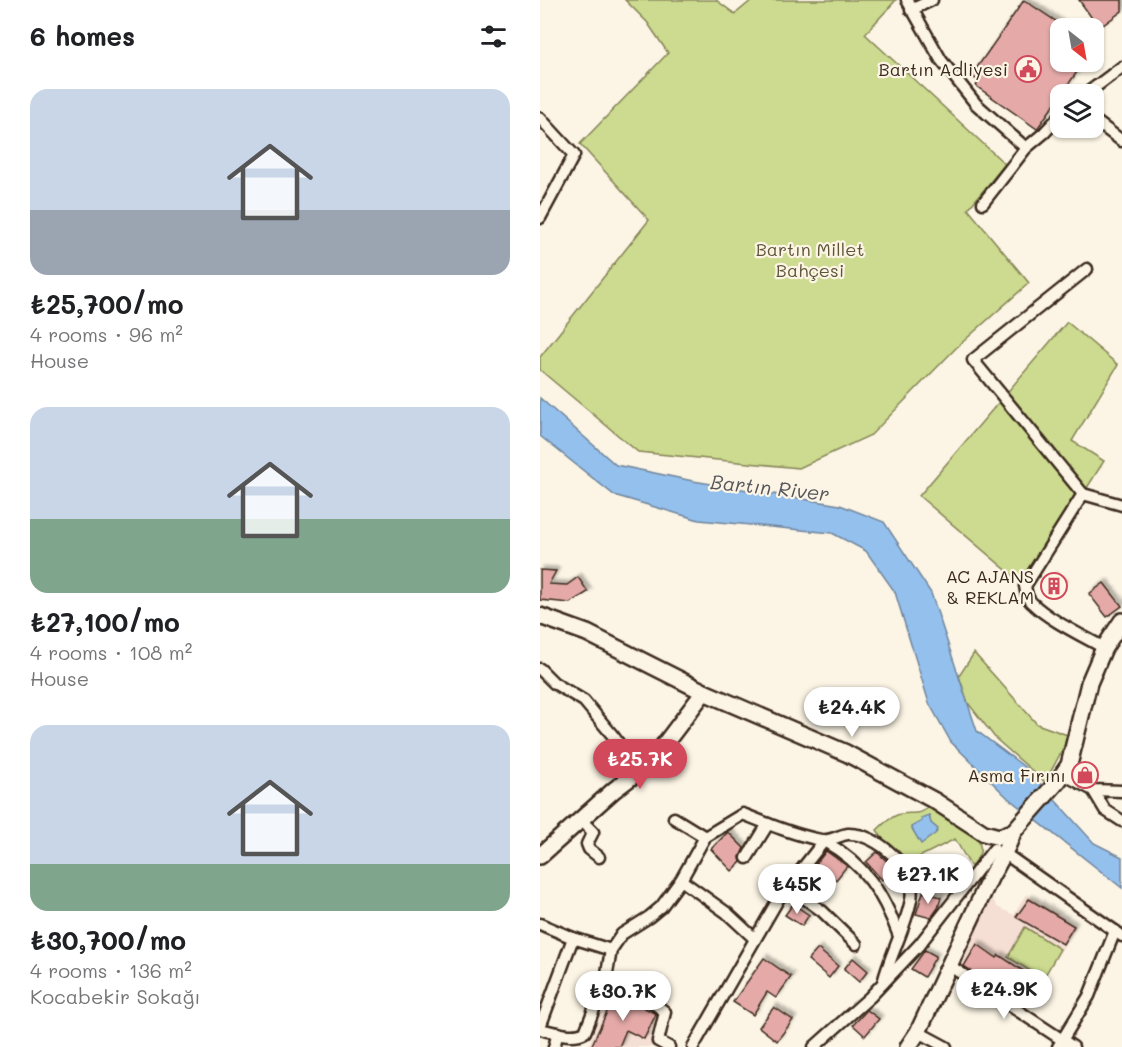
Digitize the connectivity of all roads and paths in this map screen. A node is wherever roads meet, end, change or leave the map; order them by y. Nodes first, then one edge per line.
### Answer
1 (932, 0) edge
2 (909, 5) edge
3 (1122, 67) edge
4 (1099, 84) edge
5 (540, 118) edge
6 (1050, 127) edge
7 (1104, 128) edge
8 (1122, 141) edge
9 (1026, 148) junction
10 (983, 203) dead end
11 (540, 218) edge
12 (1087, 268) dead end
13 (1083, 494) junction
14 (1122, 505) edge
15 (540, 616) edge
16 (1122, 621) edge
17 (1104, 648) junction
18 (540, 669) edge
19 (704, 692) junction
20 (638, 771) junction
21 (1060, 778) junction
22 (1093, 790) junction
23 (1122, 790) edge
24 (674, 818) dead end
25 (580, 819) junction
26 (1122, 821) edge
27 (768, 824) junction
28 (705, 837) junction
29 (824, 841) junction
30 (1001, 845) junction
31 (540, 856) edge
32 (599, 857) dead end
33 (747, 858) dead end
34 (681, 880) junction
35 (788, 886) junction
36 (540, 924) edge
37 (1118, 934) edge
38 (899, 936) junction
39 (573, 938) junction
40 (755, 939) junction
41 (856, 944) dead end
42 (611, 950) junction
43 (950, 966) junction
44 (606, 979) junction
45 (883, 983) junction
46 (540, 1028) edge
47 (918, 1032) junction
48 (558, 1033) junction
49 (1060, 1044) edge
50 (554, 1047) edge
51 (669, 1047) edge
52 (693, 1047) edge
53 (814, 1047) edge
54 (908, 1047) edge
55 (946, 1047) edge
56 (1073, 1047) edge

1 - 2 street
2 - 9 street
3 - 4 street
5 - 11 street
6 - 9 street
7 - 8 street
9 - 10 street
12 - 13 street
13 - 14 street
13 - 17 street
15 - 19 street
16 - 17 street
17 - 21 street
18 - 20 street
19 - 20 street
19 - 30 street
20 - 25 street
21 - 22 street
21 - 30 street
22 - 23 street
22 - 26 street
24 - 28 street
25 - 31 street
25 - 32 street
27 - 28 street
27 - 29 street
27 - 33 street
28 - 34 street
29 - 35 street
29 - 38 street
29 - 38 street
30 - 37 street
30 - 43 street
30 - 45 street
34 - 40 street
34 - 42 street
35 - 40 street
35 - 41 street
36 - 39 street
37 - 49 street
38 - 45 street
39 - 42 street
39 - 46 street
40 - 52 street
42 - 44 street
43 - 47 street
43 - 49 street
44 - 48 street
44 - 51 street
45 - 53 street
46 - 48 street
47 - 54 street
47 - 55 street
48 - 50 street
49 - 56 street

